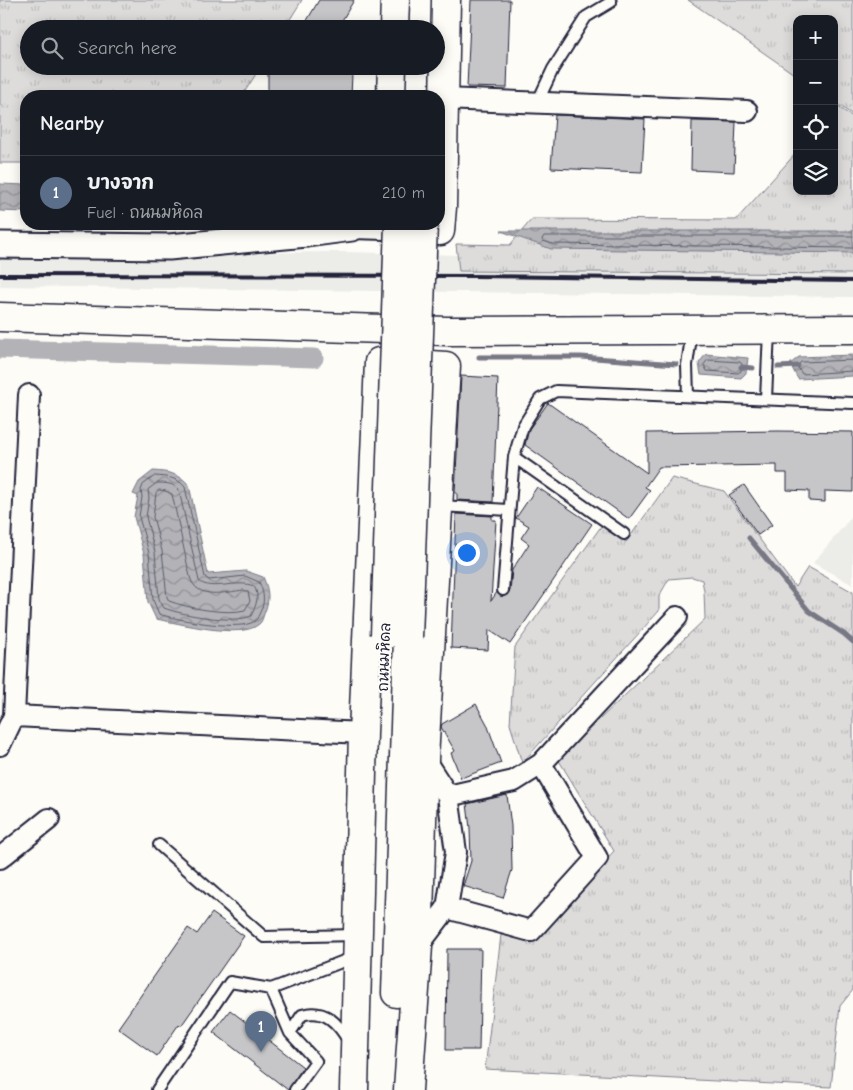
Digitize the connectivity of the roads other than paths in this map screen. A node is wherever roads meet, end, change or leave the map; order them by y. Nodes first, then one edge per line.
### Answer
1 (395, 0) edge
2 (407, 0) edge
3 (432, 0) edge
4 (446, 0) edge
5 (611, 2) dead end
6 (394, 20) edge
7 (406, 20) edge
8 (431, 20) edge
9 (444, 20) edge
10 (392, 75) edge
11 (404, 75) edge
12 (431, 75) edge
13 (438, 75) edge
14 (391, 90) edge
15 (404, 90) edge
16 (434, 90) edge
17 (437, 90) edge
18 (445, 98) edge
19 (537, 103) junction
20 (746, 112) dead end
21 (320, 230) edge
22 (390, 230) edge
23 (433, 230) edge
24 (0, 245) edge
25 (0, 317) edge
26 (380, 329) junction
27 (853, 329) edge
28 (692, 330) junction
29 (769, 330) junction
30 (447, 331) junction
31 (379, 362) junction
32 (446, 366) junction
33 (29, 395) dead end
34 (688, 396) junction
35 (766, 399) junction
36 (853, 403) edge
37 (514, 457) junction
38 (438, 506) junction
39 (509, 510) junction
40 (624, 534) dead end
41 (503, 590) dead end
42 (677, 617) dead end
43 (397, 636) junction
44 (8, 679) edge
45 (14, 716) junction
46 (363, 733) junction
47 (0, 745) edge
48 (424, 759) junction
49 (541, 764) junction
50 (448, 796) junction
51 (49, 819) dead end
52 (160, 845) dead end
53 (0, 858) edge
54 (447, 908) junction
55 (357, 946) junction
56 (418, 946) junction
57 (271, 988) junction
58 (290, 1033) junction
59 (354, 1051) junction
60 (157, 1090) edge
61 (295, 1090) edge
62 (354, 1090) edge
63 (364, 1090) edge
64 (393, 1090) edge
65 (408, 1090) edge

1 - 6 main road
2 - 7 main road
3 - 8 main road
4 - 9 main road
5 - 19 lane
10 - 14 main road
11 - 15 main road
12 - 16 main road
13 - 17 main road
18 - 19 street
19 - 20 street
21 - 24 street
22 - 43 main road, ถนนมหิดล, bridge
23 - 43 main road, ถนนมหิดล, bridge
25 - 26 main road
26 - 30 main road
26 - 31 main road
27 - 29 main road
28 - 29 main road
28 - 30 main road
28 - 34 lane
29 - 35 lane
30 - 32 main road
31 - 32 main road
31 - 46 main road
32 - 38 main road
33 - 44 street
34 - 35 lane
34 - 37 lane
35 - 36 lane
37 - 39 lane
37 - 40 lane
38 - 39 lane
38 - 48 main road
39 - 41 lane
42 - 49 street
43 - 63 main road, ถนนมหิดล
43 - 64 main road, ถนนมหิดล
44 - 45 street
45 - 46 street
45 - 47 street
46 - 55 main road
48 - 50 street
48 - 56 main road
49 - 50 street
49 - 54 street
50 - 54 street
51 - 53 street
52 - 55 lane
54 - 56 street
55 - 57 lane
55 - 59 main road
56 - 65 main road
57 - 58 lane
57 - 60 lane
58 - 59 lane
58 - 61 lane
59 - 62 main road

